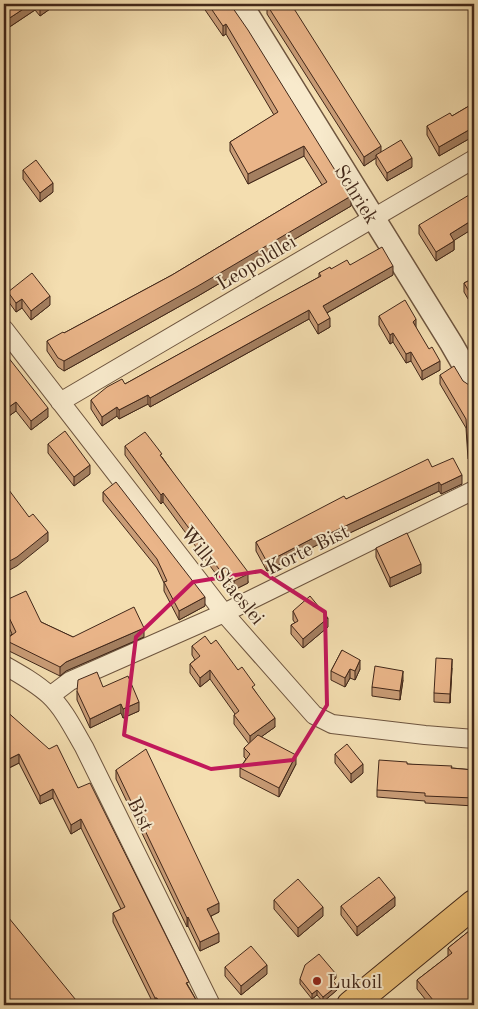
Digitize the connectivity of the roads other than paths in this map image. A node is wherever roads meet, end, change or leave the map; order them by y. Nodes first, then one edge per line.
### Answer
1 (241, 4) edge
2 (474, 159) edge
3 (372, 218) junction
4 (4, 329) edge
5 (474, 384) edge
6 (60, 402) junction
7 (474, 490) edge
8 (224, 613) junction
9 (4, 665) edge
10 (50, 696) junction
11 (474, 739) edge
12 (474, 904) edge
13 (211, 1005) edge
14 (351, 1005) edge

1 - 3 street, Schriek
2 - 3 street, Leopoldlei
3 - 5 street, Schriek
3 - 6 street, Leopoldlei
4 - 6 street, Willy Staeslei
6 - 8 street, Willy Staeslei
7 - 8 street, Korte Bist
8 - 10 street, Korte Bist
8 - 11 street, Willy Staeslei
9 - 10 street, Bist
10 - 13 street, Bist
12 - 14 main road

